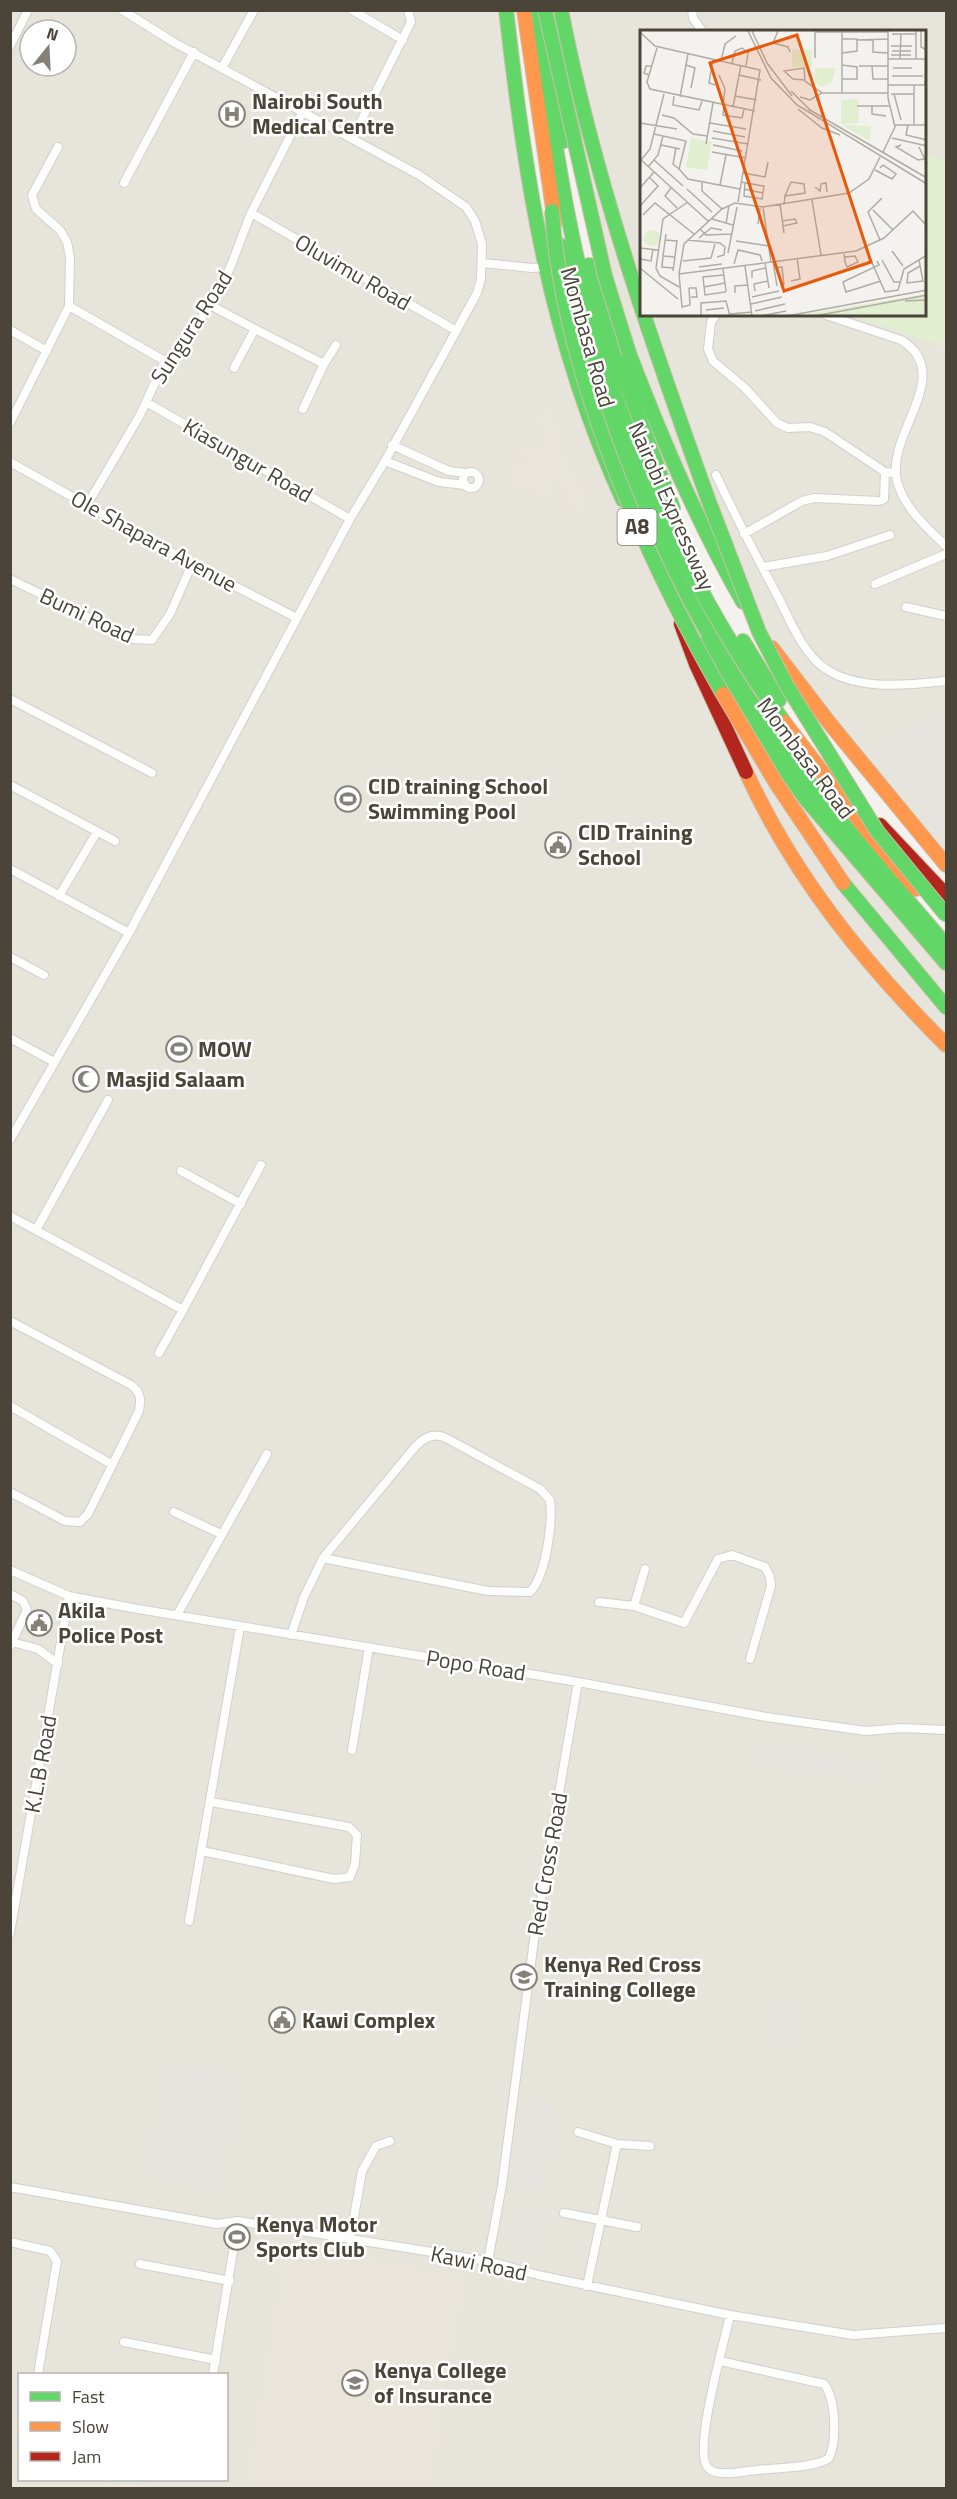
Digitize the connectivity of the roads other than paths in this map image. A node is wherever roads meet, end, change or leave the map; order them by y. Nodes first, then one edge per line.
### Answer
1 (28, 10) edge
2 (254, 10) edge
3 (352, 10) edge
4 (408, 10) edge
5 (506, 10) edge
6 (524, 10) edge
7 (537, 10) edge
8 (546, 10) edge
9 (561, 10) edge
10 (692, 10) edge
11 (122, 11) edge
12 (702, 30) edge
13 (403, 40) junction
14 (10, 46) edge
15 (194, 52) junction
16 (222, 68) junction
17 (302, 113) junction
18 (352, 139) junction
19 (58, 147) dead end
20 (124, 183) dead end
21 (552, 210) junction
22 (251, 213) junction
23 (483, 262) junction
24 (547, 267) junction
25 (210, 305) junction
26 (69, 306) junction
27 (640, 309) edge
28 (642, 316) edge
29 (715, 316) edge
30 (828, 316) edge
31 (255, 329) junction
32 (10, 330) edge
33 (455, 330) junction
34 (336, 345) dead end
35 (47, 351) junction
36 (165, 361) junction
37 (324, 364) junction
38 (234, 368) dead end
39 (146, 402) junction
40 (303, 409) dead end
41 (10, 423) edge
42 (392, 446) junction
43 (385, 461) junction
44 (10, 462) edge
45 (885, 472) junction
46 (466, 473) junction
47 (896, 473) junction
48 (716, 475) dead end
49 (465, 485) junction
50 (87, 505) junction
51 (350, 519) junction
52 (744, 534) junction
53 (890, 535) dead end
54 (946, 546) edge
55 (946, 554) edge
56 (192, 564) junction
57 (763, 567) junction
58 (667, 578) junction
59 (10, 579) edge
60 (875, 584) dead end
61 (906, 607) dead end
62 (946, 616) edge
63 (297, 618) junction
64 (946, 681) edge
65 (10, 699) edge
66 (152, 773) dead end
67 (10, 785) edge
68 (97, 832) junction
69 (115, 841) dead end
70 (946, 865) edge
71 (10, 870) edge
72 (946, 895) edge
73 (58, 896) junction
74 (946, 915) edge
75 (946, 923) edge
76 (129, 933) junction
77 (946, 945) edge
78 (10, 957) edge
79 (946, 963) edge
80 (44, 975) dead end
81 (946, 1007) edge
82 (10, 1038) edge
83 (946, 1045) edge
84 (54, 1062) junction
85 (108, 1100) dead end
86 (10, 1140) edge
87 (261, 1165) dead end
88 (181, 1171) dead end
89 (241, 1204) junction
90 (10, 1216) edge
91 (36, 1230) junction
92 (183, 1310) junction
93 (10, 1322) edge
94 (159, 1353) dead end
95 (10, 1406) edge
96 (267, 1454) dead end
97 (111, 1464) junction
98 (10, 1492) edge
99 (174, 1512) dead end
100 (221, 1534) junction
101 (323, 1558) junction
102 (645, 1569) dead end
103 (10, 1570) edge
104 (10, 1594) edge
105 (69, 1596) junction
106 (599, 1602) dead end
107 (634, 1606) junction
108 (177, 1615) junction
109 (240, 1627) junction
110 (291, 1635) junction
111 (11, 1644) edge
112 (369, 1647) junction
113 (750, 1659) dead end
114 (58, 1664) junction
115 (578, 1682) junction
116 (946, 1730) edge
117 (352, 1750) dead end
118 (211, 1802) junction
119 (202, 1851) junction
120 (189, 1921) dead end
121 (10, 1933) edge
122 (578, 2132) dead end
123 (390, 2141) dead end
124 (617, 2144) junction
125 (650, 2146) dead end
126 (10, 2187) edge
127 (564, 2213) dead end
128 (601, 2220) junction
129 (238, 2221) junction
130 (637, 2227) dead end
131 (350, 2240) junction
132 (10, 2242) edge
133 (488, 2261) junction
134 (140, 2264) dead end
135 (230, 2281) junction
136 (587, 2286) junction
137 (730, 2315) junction
138 (946, 2328) edge
139 (124, 2342) dead end
140 (216, 2360) junction
141 (720, 2361) junction
142 (38, 2373) edge
143 (213, 2373) edge

1 - 14 street
2 - 16 street
3 - 13 street
4 - 13 street
5 - 24 highway, Mombasa Road / A8
6 - 21 highway, Nairobi Expressway
7 - 75 highway, Nairobi Expressway
8 - 70 highway, bridge
8 - 72 highway, Mombasa Road / A8
9 - 27 highway, bridge
10 - 12 street
11 - 15 street
13 - 18 street
15 - 16 street
15 - 20 street
16 - 17 street
17 - 18 street
17 - 22 street, Sungura Road
18 - 23 street
19 - 26 street
21 - 77 highway, Nairobi Expressway, bridge
21 - 81 highway, bridge
22 - 25 street, Sungura Road
22 - 33 street, Oluvimu Road
23 - 24 street
23 - 33 street
24 - 58 highway, Mombasa Road / A8
25 - 31 street
25 - 36 street, Sungura Road
26 - 35 street
26 - 36 street
28 - 74 highway, bridge
29 - 45 street
30 - 47 street
31 - 37 street
31 - 38 street
32 - 35 street
33 - 42 street
34 - 37 street
35 - 41 street
36 - 39 street, Sungura Road
37 - 40 street
39 - 50 street, Sungura Road
39 - 51 street, Kiasungur Road
42 - 43 street
42 - 46 street
43 - 49 street
43 - 51 street
44 - 50 street, Ole Shapara Avenue
45 - 47 street
45 - 52 street
46 - 49 street
46 - 49 street
47 - 54 street
48 - 52 street
50 - 56 street, Ole Shapara Avenue
51 - 63 street
52 - 57 street
53 - 57 street
55 - 60 street
56 - 59 street, Bumi Road
56 - 63 street, Ole Shapara Avenue
57 - 64 street
58 - 79 highway, Mombasa Road / A8
58 - 83 highway
61 - 62 street
63 - 76 street
65 - 66 street
67 - 68 street
68 - 69 street
68 - 73 street
71 - 73 street
73 - 76 street
76 - 84 street
78 - 80 street
82 - 84 street
84 - 86 street
85 - 91 street
87 - 89 street
88 - 89 street
89 - 92 street
90 - 91 street
91 - 92 street
92 - 94 street
93 - 97 street
95 - 97 street
96 - 100 street
97 - 98 street
99 - 100 street
100 - 108 street
101 - 101 street
101 - 110 street
102 - 107 street
103 - 105 street, Popo Road
104 - 111 street
105 - 108 street, Popo Road
105 - 114 street, K.L.B Road
106 - 107 street
107 - 113 street
108 - 109 street, Popo Road
109 - 110 street, Popo Road
109 - 118 street
110 - 112 street, Popo Road
111 - 114 street
112 - 115 street, Popo Road
112 - 117 street
114 - 121 street, K.L.B Road
115 - 116 street, Popo Road
115 - 133 street, Red Cross Road
118 - 119 street
118 - 119 street
119 - 120 street
122 - 124 street
123 - 131 street
124 - 125 street
124 - 128 street
126 - 129 street, Kawi Road
127 - 128 street
128 - 130 street
128 - 136 street
129 - 131 street, Kawi Road
129 - 135 street
131 - 133 street, Kawi Road
132 - 142 street
133 - 136 street, Kawi Road
134 - 135 street
135 - 140 street
136 - 137 street, Kawi Road
137 - 138 street, Kawi Road
137 - 141 street
139 - 140 street
140 - 143 street
141 - 141 street

